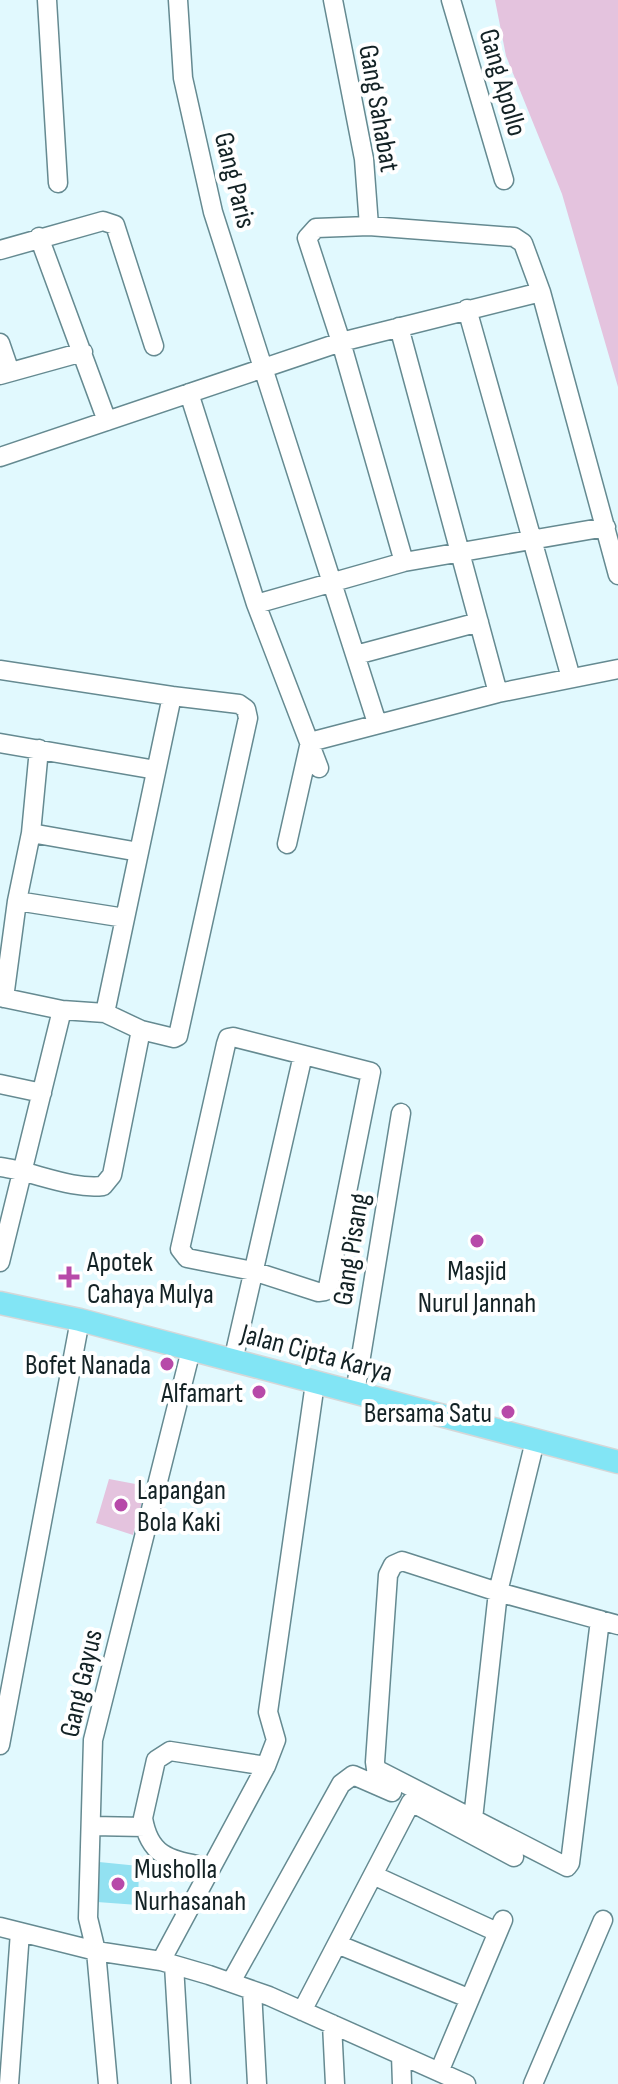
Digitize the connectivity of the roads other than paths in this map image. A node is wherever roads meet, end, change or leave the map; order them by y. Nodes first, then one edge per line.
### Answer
1 (47, 0) edge
2 (178, 0) edge
3 (333, 0) edge
4 (451, 0) edge
5 (504, 180) dead end
6 (58, 183) dead end
7 (369, 226) junction
8 (39, 237) junction
9 (0, 250) edge
10 (541, 292) junction
11 (467, 309) junction
12 (399, 327) junction
13 (341, 342) junction
14 (0, 343) edge
15 (154, 346) dead end
16 (83, 352) junction
17 (262, 370) junction
18 (5, 374) edge
19 (189, 393) junction
20 (107, 421) junction
21 (0, 457) edge
22 (606, 527) junction
23 (532, 540) junction
24 (460, 552) junction
25 (404, 562) junction
26 (618, 575) edge
27 (332, 582) junction
28 (256, 604) junction
29 (479, 622) junction
30 (356, 655) junction
31 (618, 669) edge
32 (0, 670) edge
33 (571, 678) junction
34 (498, 693) junction
35 (172, 696) junction
36 (377, 723) junction
37 (310, 742) junction
38 (0, 743) edge
39 (39, 749) junction
40 (319, 768) dead end
41 (156, 770) junction
42 (31, 833) junction
43 (287, 844) dead end
44 (139, 852) junction
45 (17, 901) junction
46 (125, 918) junction
47 (2, 998) edge
48 (62, 1010) junction
49 (105, 1013) junction
50 (141, 1030) junction
51 (303, 1055) junction
52 (0, 1084) edge
53 (42, 1093) junction
54 (401, 1113) dead end
55 (0, 1167) edge
56 (23, 1170) junction
57 (0, 1262) edge
58 (253, 1271) junction
59 (0, 1303) edge
60 (80, 1320) junction
61 (191, 1350) junction
62 (233, 1361) junction
63 (315, 1383) junction
64 (355, 1393) junction
65 (535, 1441) junction
66 (618, 1462) edge
67 (498, 1592) junction
68 (609, 1622) edge
69 (2, 1716) edge
70 (0, 1745) edge
71 (266, 1766) junction
72 (411, 1802) junction
73 (473, 1819) junction
74 (92, 1826) junction
75 (145, 1827) junction
76 (514, 1857) dead end
77 (211, 1868) junction
78 (373, 1875) junction
79 (603, 1920) dead end
80 (0, 1927) edge
81 (20, 1932) junction
82 (337, 1944) junction
83 (96, 1951) junction
84 (168, 1963) junction
85 (231, 1982) junction
86 (252, 1990) junction
87 (468, 1998) junction
88 (302, 2011) junction
89 (332, 2024) junction
90 (401, 2055) junction
91 (439, 2072) junction
92 (460, 2083) edge
93 (9, 2084) edge
94 (108, 2084) edge
95 (181, 2084) edge
96 (257, 2084) edge
97 (335, 2084) edge
98 (402, 2084) edge
99 (533, 2084) edge

1 - 6 street
2 - 17 street, Gang Paris
3 - 7 street, Gang Sahabat
4 - 5 street, Gang Apollo
7 - 10 street
7 - 13 street
8 - 9 street
8 - 15 street
8 - 16 street
10 - 11 street
10 - 22 street
11 - 12 street
11 - 23 street
12 - 13 street
12 - 24 street
13 - 17 street
13 - 25 street
14 - 18 street
16 - 18 street
16 - 20 street
17 - 19 street
17 - 27 street, Gang Paris
19 - 20 street
19 - 28 street
20 - 21 street
22 - 23 street
22 - 26 street
23 - 24 street
23 - 33 street
24 - 25 street
24 - 29 street
25 - 27 street
27 - 28 street
27 - 30 street, Gang Paris
28 - 37 street
29 - 30 street
29 - 34 street
30 - 36 street, Gang Paris
31 - 33 street
32 - 35 street
33 - 34 street
34 - 36 street
35 - 41 street
35 - 50 street
36 - 37 street
37 - 40 street
37 - 43 street
38 - 39 street
39 - 41 street
39 - 42 street
41 - 44 street
42 - 44 street
42 - 45 street
44 - 46 street
45 - 46 street
45 - 47 street
46 - 49 street
47 - 48 street
48 - 49 street
48 - 53 street
49 - 50 street
50 - 56 street
51 - 58 street
51 - 58 street
51 - 58 street
52 - 53 street
53 - 56 street
54 - 64 street, Gang Pisang
55 - 56 street
56 - 57 street
58 - 62 street
59 - 60 main road, Jalan Cipta Karya
60 - 61 main road, Jalan Cipta Karya
60 - 69 street
61 - 62 main road, Jalan Cipta Karya
61 - 74 street, Gang Gayus
62 - 63 main road, Jalan Cipta Karya
63 - 64 main road, Jalan Cipta Karya
63 - 71 street
64 - 65 main road, Jalan Cipta Karya
65 - 66 main road, Jalan Cipta Karya
65 - 67 street
67 - 68 street
67 - 73 street
67 - 73 street
68 - 73 street
69 - 70 street
71 - 75 street
71 - 77 street
72 - 76 street
72 - 78 street
72 - 85 street
74 - 75 street
74 - 83 street, Gang Gayus
75 - 77 street
77 - 84 street
78 - 82 street
78 - 87 street
79 - 99 street
80 - 81 street
81 - 83 street
81 - 93 street
82 - 87 street
82 - 88 street
83 - 84 street
83 - 94 street, Gang Gayus
84 - 85 street
84 - 95 street
85 - 86 street
86 - 88 street
86 - 96 street
87 - 91 street
88 - 89 street
89 - 90 street
89 - 97 street
90 - 91 street
90 - 98 street
91 - 92 street

